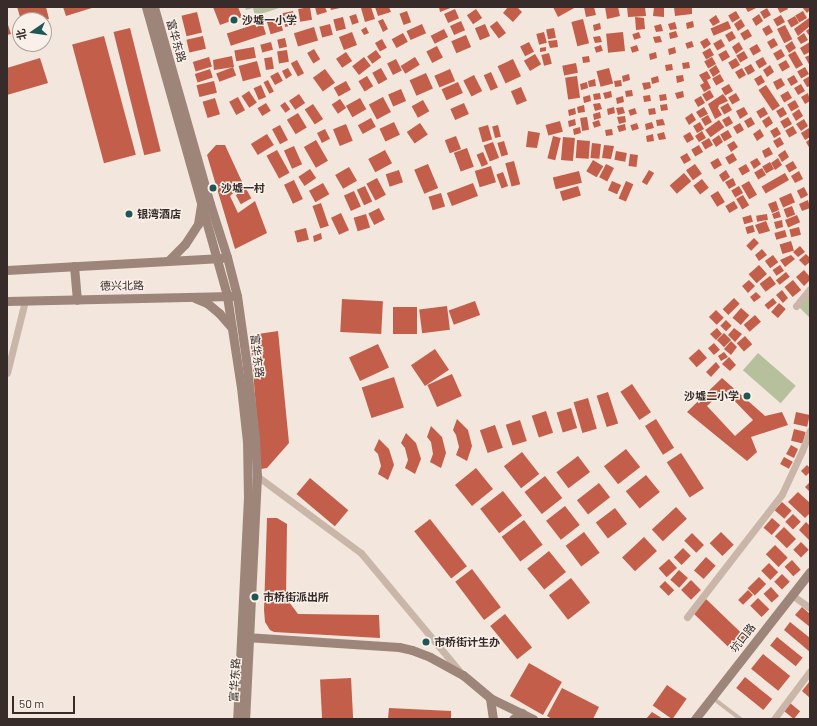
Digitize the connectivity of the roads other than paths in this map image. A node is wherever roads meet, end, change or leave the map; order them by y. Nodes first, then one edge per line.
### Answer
1 (146, 7) edge
2 (154, 7) edge
3 (202, 202) junction
4 (227, 257) junction
5 (216, 258) junction
6 (168, 261) junction
7 (74, 266) junction
8 (7, 270) edge
9 (810, 289) edge
10 (227, 296) junction
11 (237, 296) junction
12 (192, 297) junction
13 (77, 300) junction
14 (7, 301) edge
15 (25, 301) junction
16 (796, 306) dead end
17 (232, 328) junction
18 (7, 373) edge
19 (810, 430) edge
20 (257, 476) junction
21 (810, 572) edge
22 (792, 595) junction
23 (810, 608) edge
24 (687, 617) dead end
25 (246, 637) junction
26 (810, 671) edge
27 (463, 675) junction
28 (712, 697) junction
29 (490, 698) junction
30 (522, 714) junction
31 (237, 719) edge
32 (245, 719) edge
33 (493, 719) edge
34 (513, 719) edge
35 (533, 719) edge
36 (695, 719) edge
37 (742, 719) edge
38 (774, 719) edge

1 - 3 main road, 富华东路
2 - 4 main road, 富华东路
3 - 5 main road, 富华东路
3 - 6 main road
4 - 5 main road, 德兴北路
4 - 11 main road, 富华东路
5 - 6 main road, 德兴北路
5 - 10 main road, 富华东路
6 - 7 main road, 德兴北路
7 - 8 main road, 德兴北路
7 - 13 main road
9 - 16 street
10 - 11 main road, 德兴北路
10 - 12 main road, 德兴北路
10 - 17 main road, 富华东路
11 - 20 main road, 富华东路
12 - 13 main road, 德兴北路
12 - 17 main road
13 - 15 main road, 德兴北路
14 - 15 main road, 德兴北路
15 - 18 street
17 - 25 main road, 富华东路
19 - 24 street
20 - 25 main road, 富华东路
20 - 27 street
21 - 22 main road, 坑口路
22 - 23 street
22 - 28 main road, 坑口路
25 - 27 main road
25 - 31 main road, 富华东路
25 - 32 main road, 富华东路
26 - 38 street
27 - 29 main road
28 - 36 main road, 坑口路
28 - 37 lane
29 - 30 main road
29 - 33 main road
30 - 34 main road
30 - 35 main road

